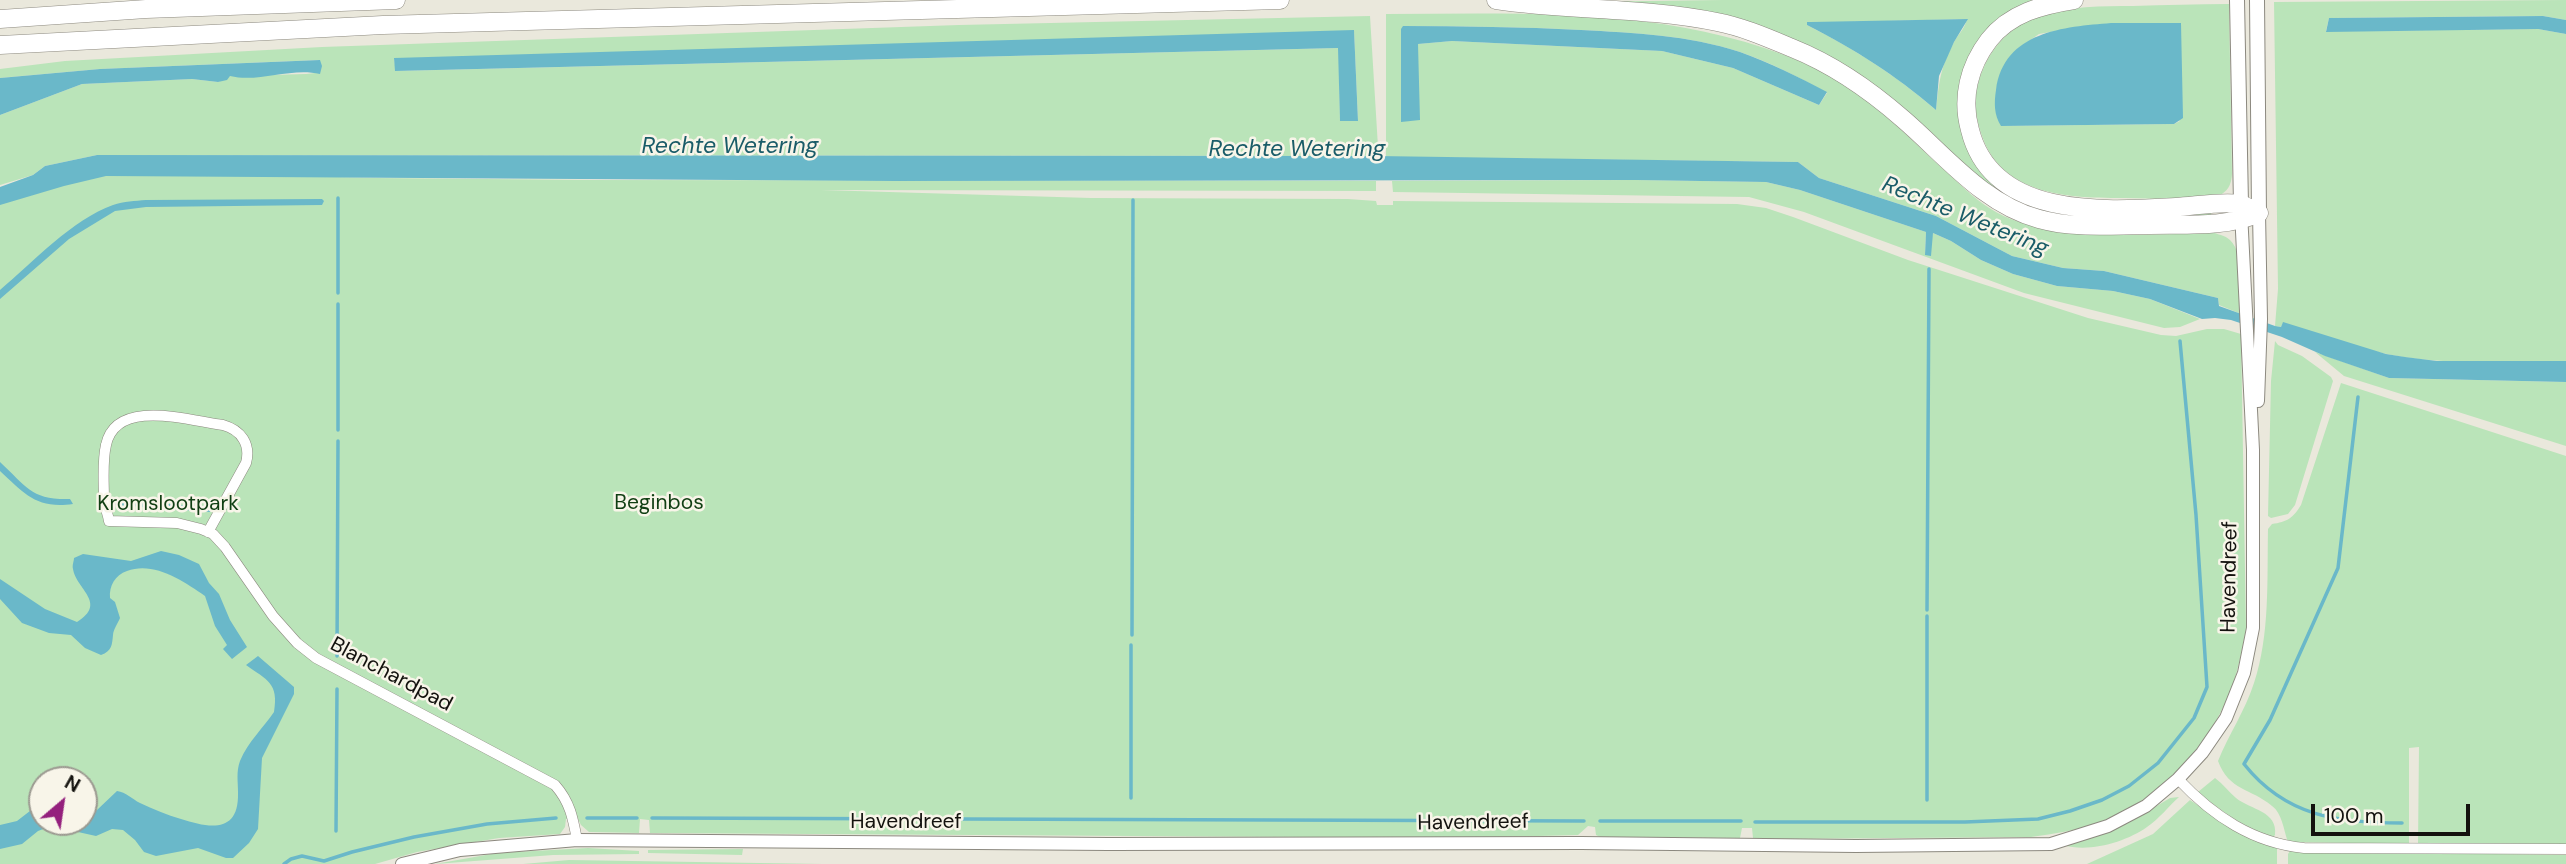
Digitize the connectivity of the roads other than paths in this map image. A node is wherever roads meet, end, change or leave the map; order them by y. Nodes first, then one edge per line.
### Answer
1 (396, 0) edge
2 (1280, 0) edge
3 (1496, 0) edge
4 (2074, 0) edge
5 (2237, 0) edge
6 (2256, 0) edge
7 (375, 1) edge
8 (0, 19) edge
9 (0, 47) edge
10 (2241, 213) junction
11 (2259, 214) junction
12 (2253, 450) junction
13 (208, 532) junction
14 (2178, 779) junction
15 (577, 841) junction
16 (2566, 849) edge
17 (402, 864) edge

1 - 7 highway
2 - 9 highway
3 - 10 highway
4 - 10 highway
5 - 10 main road, Havendreef
6 - 11 main road, Havendreef
7 - 8 highway
10 - 11 highway
10 - 12 street, Havendreef
11 - 12 street, Havendreef
12 - 14 street, Havendreef
13 - 13 street
13 - 15 street, Blanchardpad
14 - 15 street, Havendreef
14 - 16 street
15 - 17 street, Havendreef

